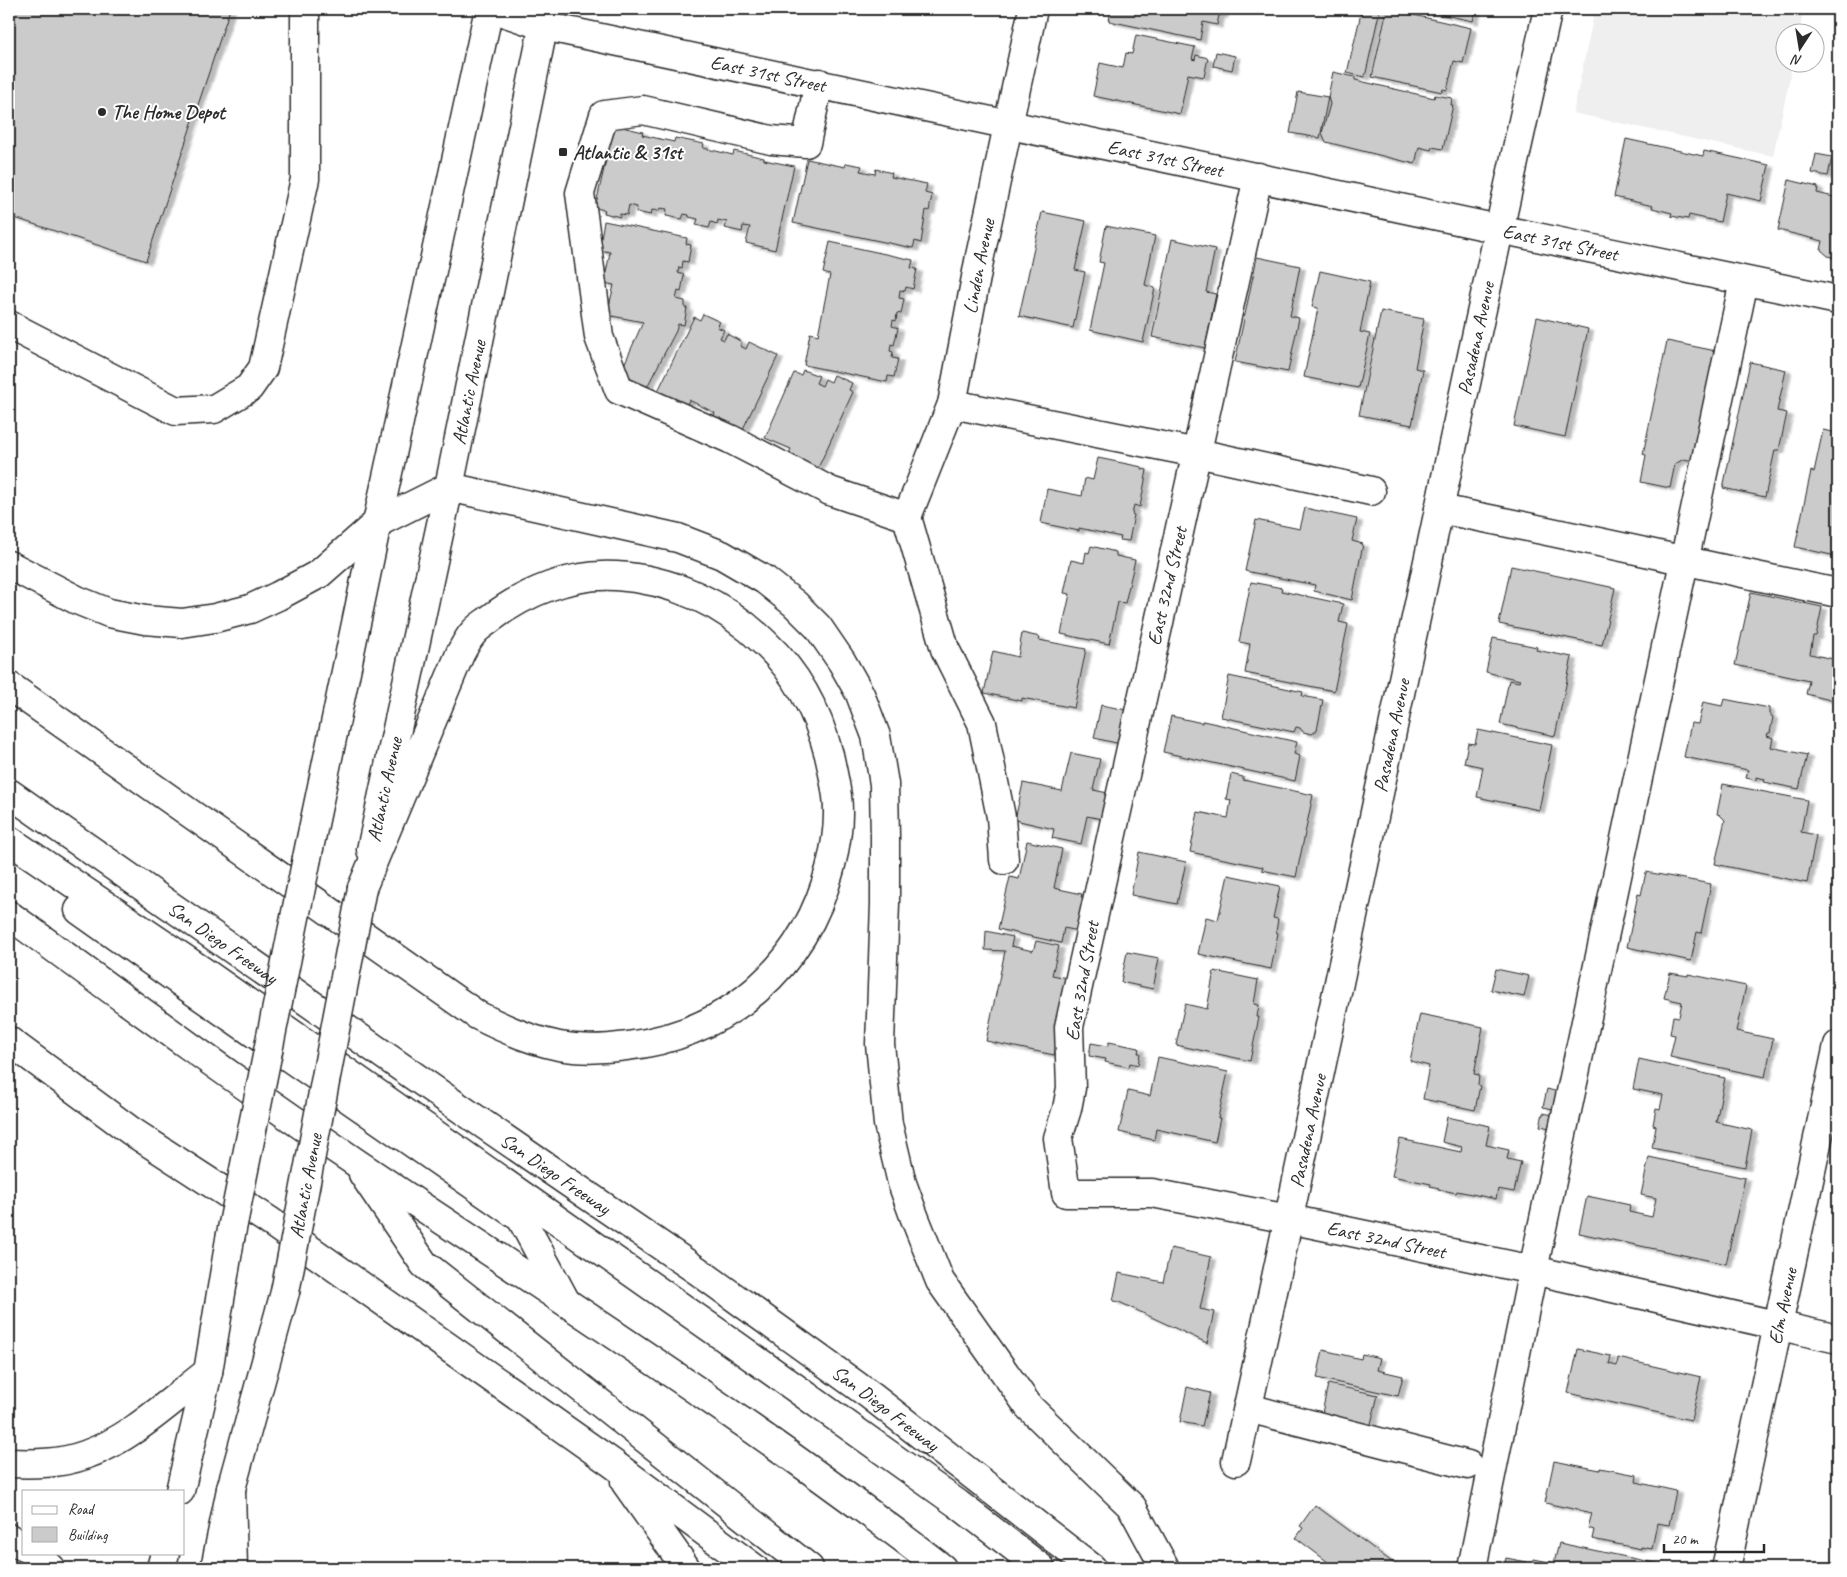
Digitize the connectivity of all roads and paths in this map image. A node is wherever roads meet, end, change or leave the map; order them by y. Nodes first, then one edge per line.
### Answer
1 (306, 9) edge
2 (489, 9) edge
3 (494, 9) edge
4 (1033, 9) edge
5 (1548, 9) edge
6 (546, 17) edge
7 (819, 83) junction
8 (1008, 123) junction
9 (1258, 177) junction
10 (1498, 230) junction
11 (1744, 281) junction
12 (1838, 300) edge
13 (9, 326) edge
14 (952, 404) junction
15 (1197, 453) junction
16 (448, 487) junction
17 (1371, 491) dead end
18 (1439, 509) junction
19 (907, 518) junction
20 (377, 523) junction
21 (1684, 561) junction
22 (9, 565) edge
23 (1838, 593) edge
24 (9, 686) edge
25 (9, 792) edge
26 (9, 840) edge
27 (9, 860) edge
28 (1004, 860) dead end
29 (362, 888) junction
30 (9, 915) edge
31 (9, 1041) edge
32 (1838, 1045) edge
33 (356, 1162) junction
34 (1289, 1219) junction
35 (1533, 1270) junction
36 (567, 1303) junction
37 (1778, 1325) junction
38 (1838, 1339) edge
39 (208, 1372) junction
40 (1248, 1408) junction
41 (1236, 1461) dead end
42 (9, 1463) edge
43 (612, 1463) junction
44 (1468, 1465) dead end
45 (231, 1489) junction
46 (180, 1490) edge
47 (9, 1538) edge
48 (22, 1546) edge
49 (34, 1554) edge
50 (165, 1554) edge
51 (51, 1568) edge
52 (161, 1568) edge
53 (215, 1568) edge
54 (233, 1568) edge
55 (686, 1568) edge
56 (754, 1568) edge
57 (809, 1568) edge
58 (942, 1568) edge
59 (1041, 1568) edge
60 (1092, 1568) edge
61 (1166, 1568) edge
62 (1472, 1568) edge
63 (1726, 1568) edge

1 - 13 main road
2 - 20 main road
3 - 6 main road, East 31st Street
4 - 8 main road, Linden Avenue
5 - 10 main road, Pasadena Avenue
6 - 7 main road, East 31st Street
6 - 16 main road, Atlantic Avenue
7 - 8 main road, East 31st Street
7 - 19 main road
8 - 9 main road, East 31st Street
8 - 14 main road, Linden Avenue
9 - 10 main road, East 31st Street
9 - 15 main road, East 32nd Street
10 - 11 main road, East 31st Street
10 - 18 main road, Pasadena Avenue
11 - 12 main road, East 31st Street
11 - 21 main road
14 - 15 main road
14 - 19 main road, Linden Avenue
15 - 17 main road
15 - 34 main road, East 32nd Street
16 - 20 main road
16 - 29 main road, Atlantic Avenue
16 - 61 main road
18 - 21 main road
18 - 34 main road, Pasadena Avenue
19 - 28 main road
20 - 22 main road
20 - 39 main road, bridge
21 - 23 main road
21 - 35 main road
24 - 29 main road
25 - 60 main road, San Diego Freeway
26 - 59 main road
27 - 36 main road
29 - 45 main road, Atlantic Avenue, bridge
30 - 33 main road
31 - 43 main road
32 - 37 main road, Elm Avenue
33 - 36 main road
33 - 57 main road
34 - 35 main road, East 32nd Street
34 - 40 main road, Pasadena Avenue
35 - 37 main road, East 32nd Street
35 - 62 main road
36 - 58 main road
37 - 38 main road, East 32nd Street
37 - 63 main road, Elm Avenue
39 - 42 main road
39 - 46 main road
40 - 41 main road, Pasadena Avenue
40 - 44 main road
43 - 55 main road
43 - 56 main road
45 - 53 main road, Atlantic Avenue
45 - 54 main road
47 - 48 main road
49 - 51 main road
50 - 52 main road

